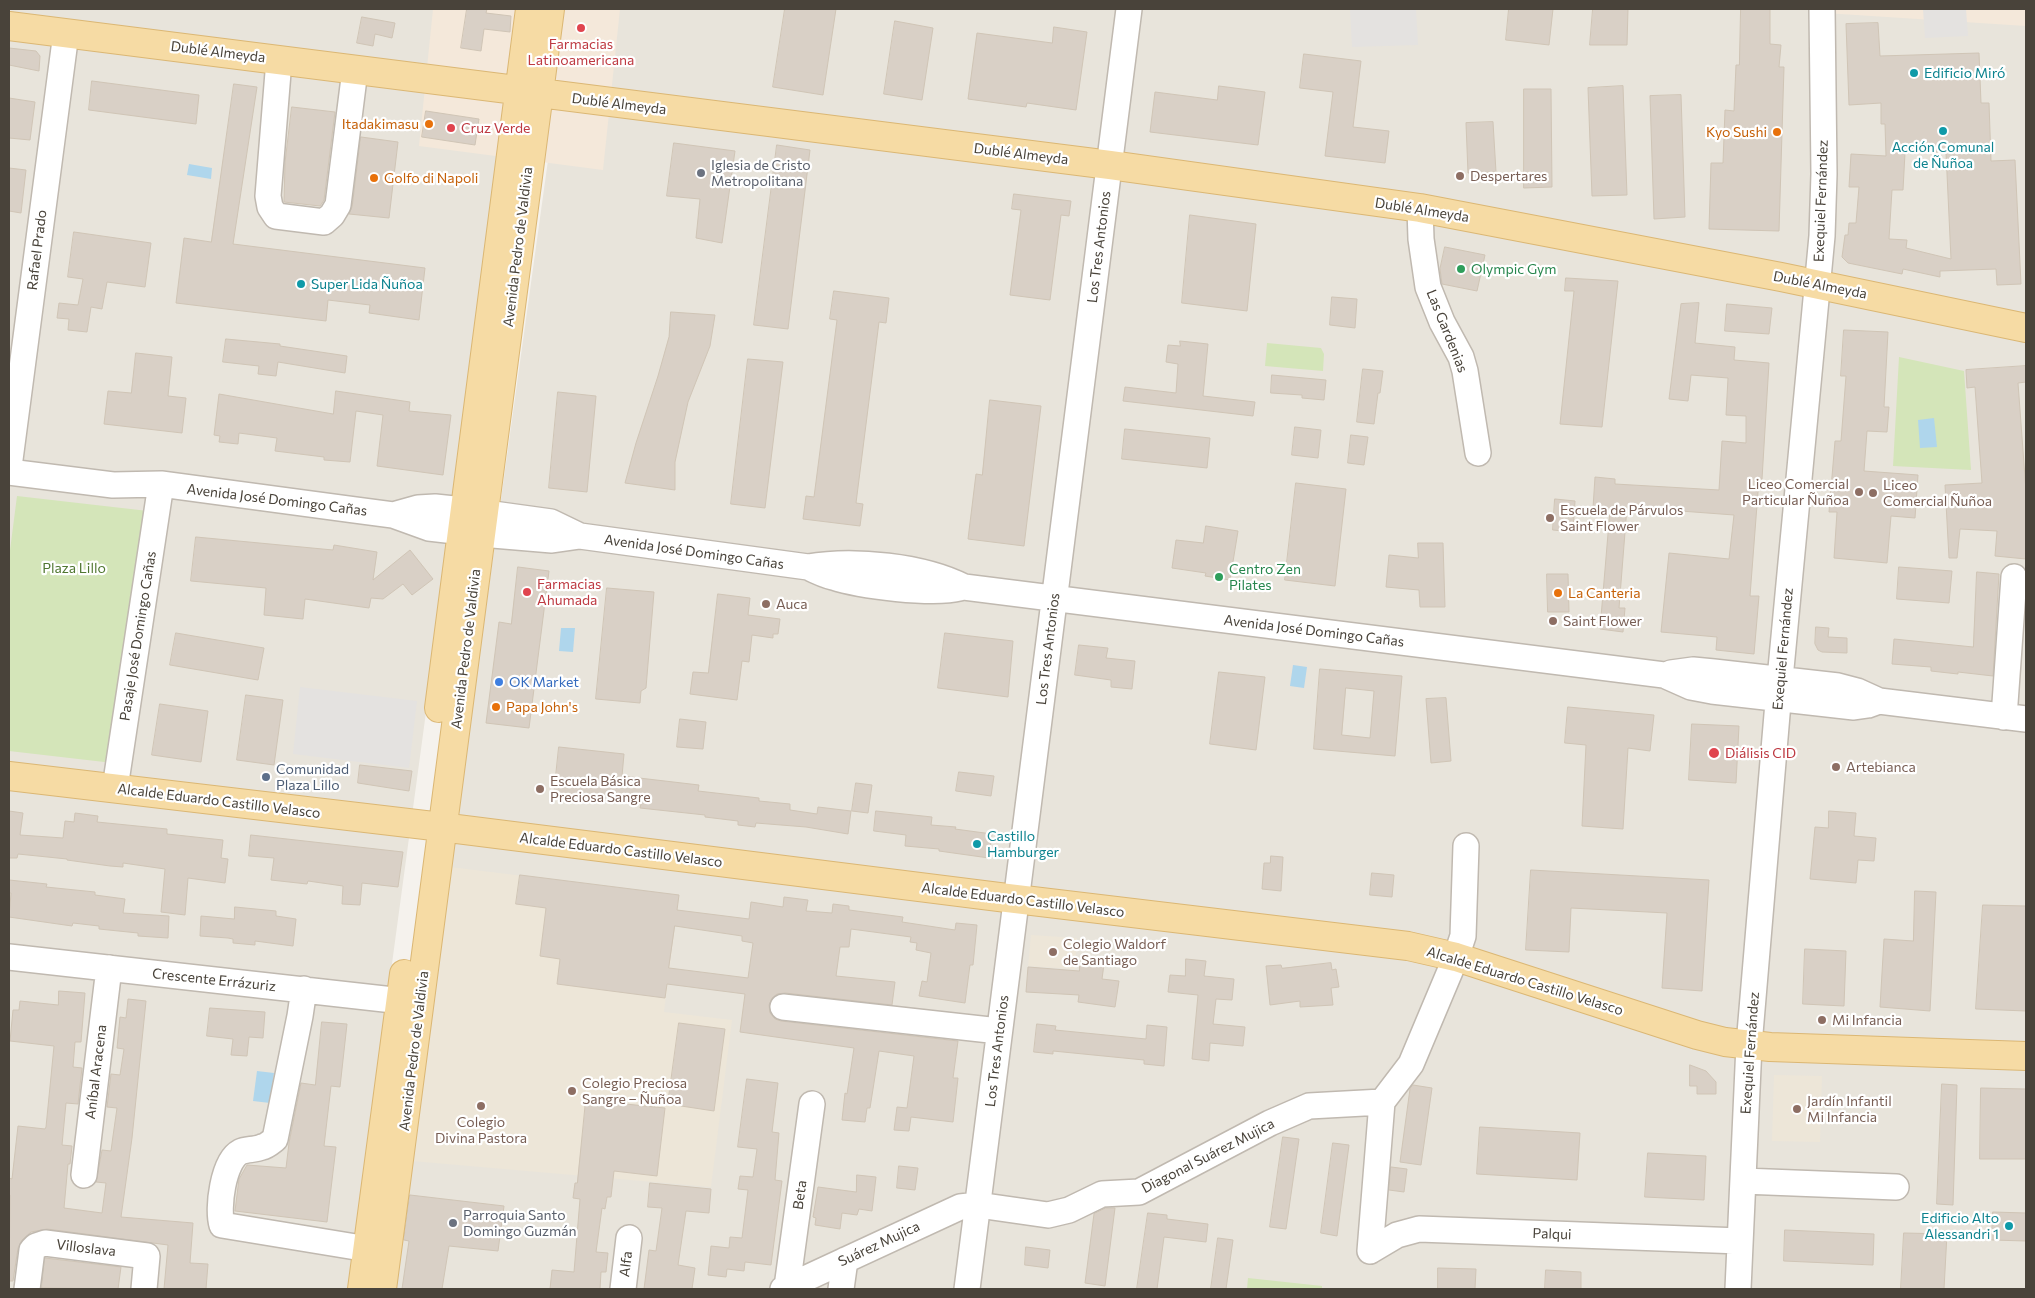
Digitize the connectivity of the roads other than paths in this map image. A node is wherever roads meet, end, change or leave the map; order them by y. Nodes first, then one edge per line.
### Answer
1 (530, 9) edge
2 (550, 9) edge
3 (1129, 9) edge
4 (1822, 9) edge
5 (9, 26) edge
6 (66, 33) junction
7 (279, 60) junction
8 (355, 70) junction
9 (528, 92) junction
10 (1110, 164) junction
11 (1420, 208) junction
12 (1816, 284) junction
13 (2026, 328) edge
14 (1478, 453) dead end
15 (9, 462) edge
16 (161, 484) junction
17 (472, 522) junction
18 (2014, 577) dead end
19 (1054, 599) junction
20 (1779, 689) junction
21 (2015, 718) edge
22 (9, 776) edge
23 (115, 788) junction
24 (433, 827) junction
25 (1466, 846) dead end
26 (1016, 899) junction
27 (9, 957) edge
28 (1456, 957) junction
29 (108, 968) junction
30 (304, 989) junction
31 (410, 1002) junction
32 (783, 1007) dead end
33 (999, 1031) junction
34 (1749, 1045) junction
35 (2026, 1056) edge
36 (1382, 1102) junction
37 (812, 1104) dead end
38 (84, 1175) dead end
39 (1743, 1181) junction
40 (1896, 1187) dead end
41 (978, 1205) junction
42 (629, 1238) dead end
43 (1740, 1241) junction
44 (368, 1249) junction
45 (844, 1260) junction
46 (785, 1288) edge
47 (27, 1289) edge
48 (144, 1289) edge
49 (362, 1289) edge
50 (382, 1289) edge
51 (623, 1289) edge
52 (842, 1289) edge
53 (967, 1289) edge
54 (1738, 1289) edge

1 - 9 main road, Avenida Pedro de Valdivia
2 - 9 main road, Avenida Pedro de Valdivia
3 - 10 street, Los Tres Antonios
4 - 12 street, Exequiel Fernández
5 - 6 main road, Dublé Almeyda
6 - 7 main road, Dublé Almeyda
6 - 15 street, Rafael Prado
7 - 8 main road, Dublé Almeyda
7 - 8 street
8 - 9 main road, Dublé Almeyda
9 - 10 main road, Dublé Almeyda
9 - 17 main road, Avenida Pedro de Valdivia
10 - 11 main road, Dublé Almeyda
10 - 19 street, Los Tres Antonios
11 - 12 main road, Dublé Almeyda
11 - 14 street, Las Gardenias
12 - 13 main road, Dublé Almeyda
12 - 20 street, Exequiel Fernández
15 - 16 street, Avenida José Domingo Cañas
16 - 17 street, Avenida José Domingo Cañas
16 - 23 street, Pasaje José Domingo Cañas
17 - 19 street, Avenida José Domingo Cañas
17 - 24 main road, Avenida Pedro de Valdivia
18 - 21 street
19 - 20 street, Avenida José Domingo Cañas
19 - 26 street, Los Tres Antonios
20 - 21 street, Avenida José Domingo Cañas
20 - 34 street, Exequiel Fernández
22 - 23 main road, Alcalde Eduardo Castillo Velasco
23 - 24 main road, Alcalde Eduardo Castillo Velasco
24 - 26 main road, Alcalde Eduardo Castillo Velasco
24 - 31 main road, Avenida Pedro de Valdivia
25 - 28 street
26 - 28 main road, Alcalde Eduardo Castillo Velasco
26 - 33 street, Los Tres Antonios
27 - 29 street, Crescente Errázuriz
28 - 34 main road, Alcalde Eduardo Castillo Velasco
28 - 36 street
29 - 30 street, Crescente Errázuriz
29 - 38 street, Aníbal Aracena
30 - 31 street, Crescente Errázuriz
30 - 44 street
31 - 44 main road, Avenida Pedro de Valdivia
31 - 50 main road, Avenida Pedro de Valdivia
32 - 33 street
33 - 41 street, Los Tres Antonios
34 - 35 main road, Alcalde Eduardo Castillo Velasco
34 - 39 street, Exequiel Fernández
36 - 41 street, Diagonal Suárez Mujica
36 - 43 street, Palqui
37 - 46 street, Beta
39 - 40 street
39 - 43 street, Exequiel Fernández
41 - 45 street, Suárez Mujica
41 - 53 street, Los Tres Antonios
42 - 51 street, Alfa
43 - 54 street, Exequiel Fernández
44 - 49 main road, Avenida Pedro de Valdivia
45 - 46 street, Suárez Mujica
45 - 52 street
47 - 48 street, Villoslava

